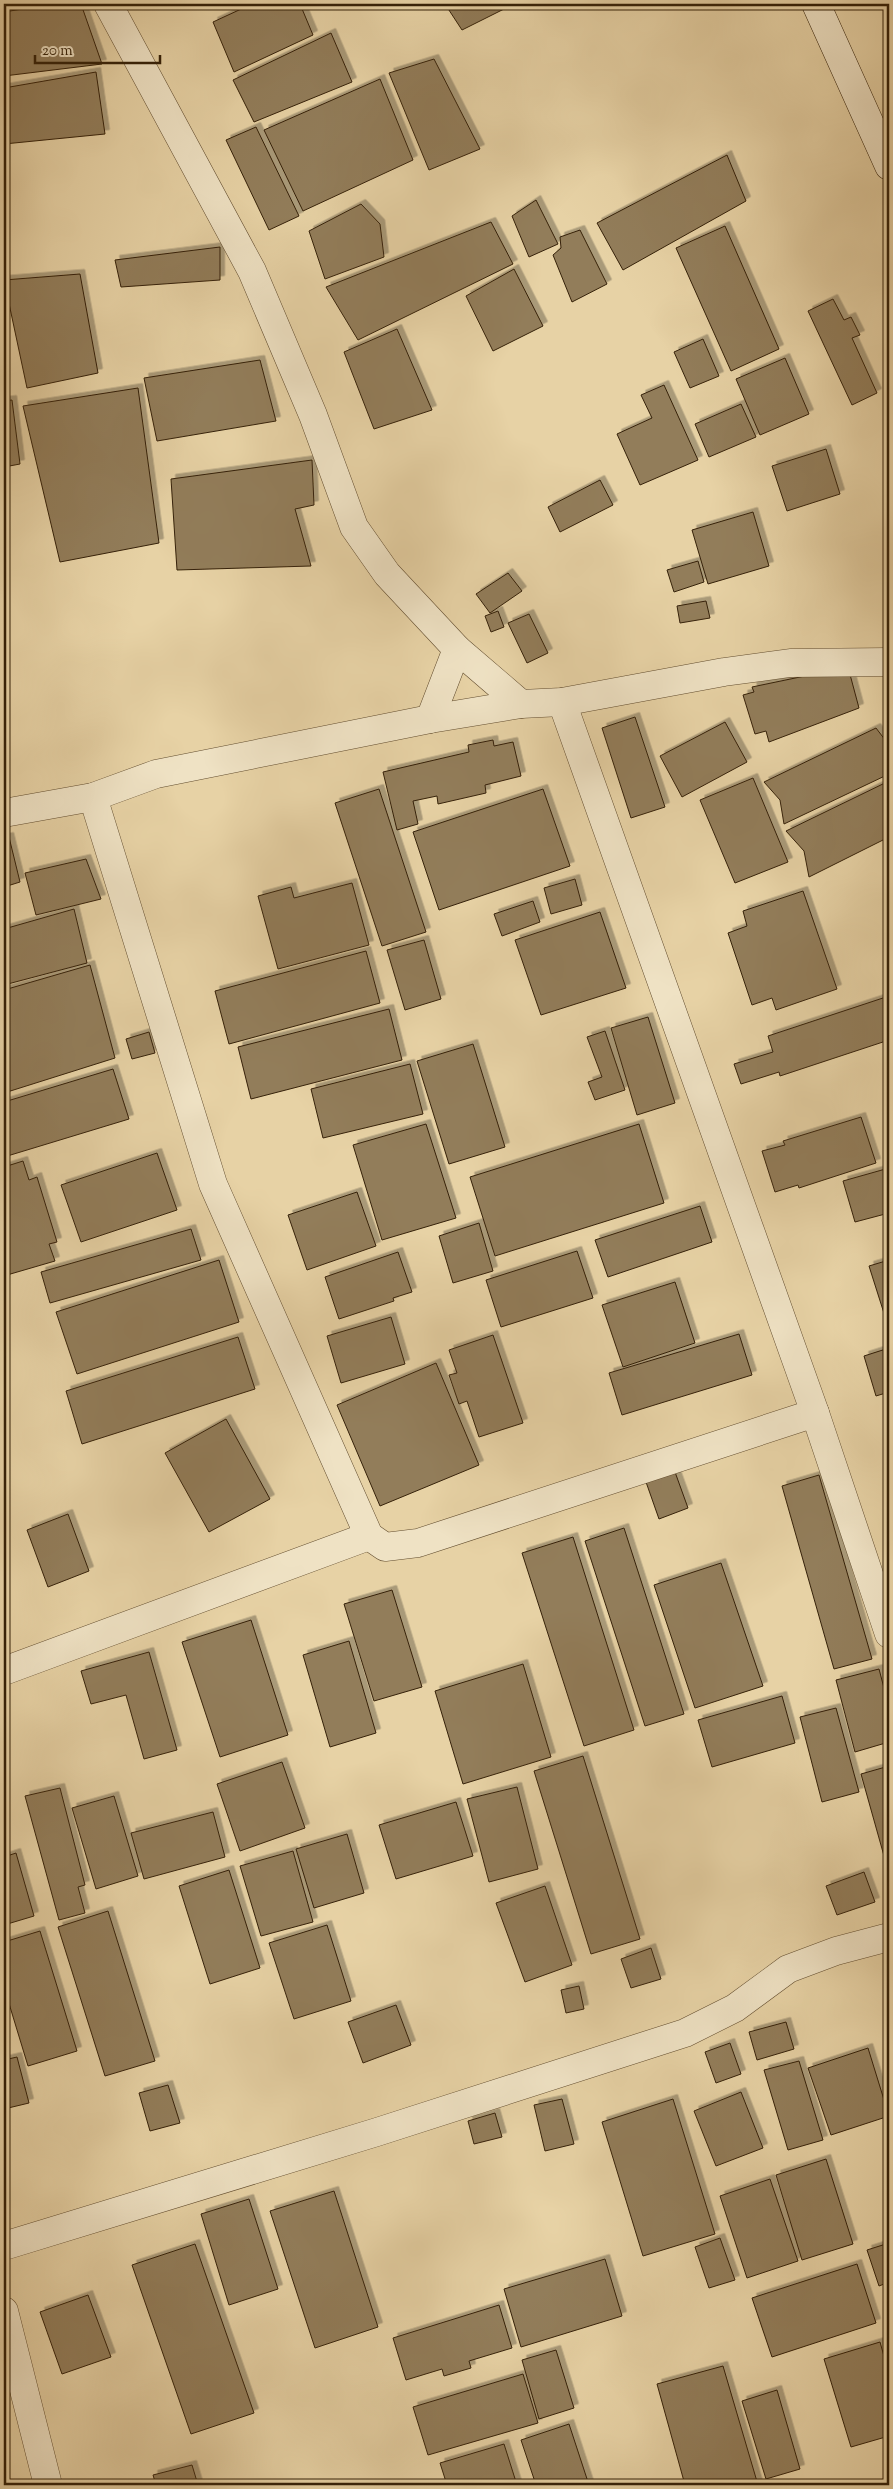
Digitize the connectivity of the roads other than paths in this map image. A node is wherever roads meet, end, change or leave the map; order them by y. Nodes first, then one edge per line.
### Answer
1 (108, 4) edge
2 (816, 4) edge
3 (889, 166) edge
4 (457, 649) junction
5 (889, 662) edge
6 (562, 702) junction
7 (521, 704) junction
8 (430, 719) junction
9 (93, 797) junction
10 (4, 813) edge
11 (816, 1413) junction
12 (369, 1536) junction
13 (889, 1634) edge
14 (4, 1671) edge
15 (889, 1937) edge
16 (4, 2246) edge
17 (4, 2311) edge
18 (43, 2481) edge

1 - 4 street
2 - 3 street
4 - 7 street
4 - 8 street
5 - 6 street
6 - 7 street
6 - 11 street
7 - 8 street
8 - 9 street
9 - 10 street
9 - 12 street
11 - 12 street
11 - 13 street
12 - 14 street
15 - 16 street
17 - 18 street

